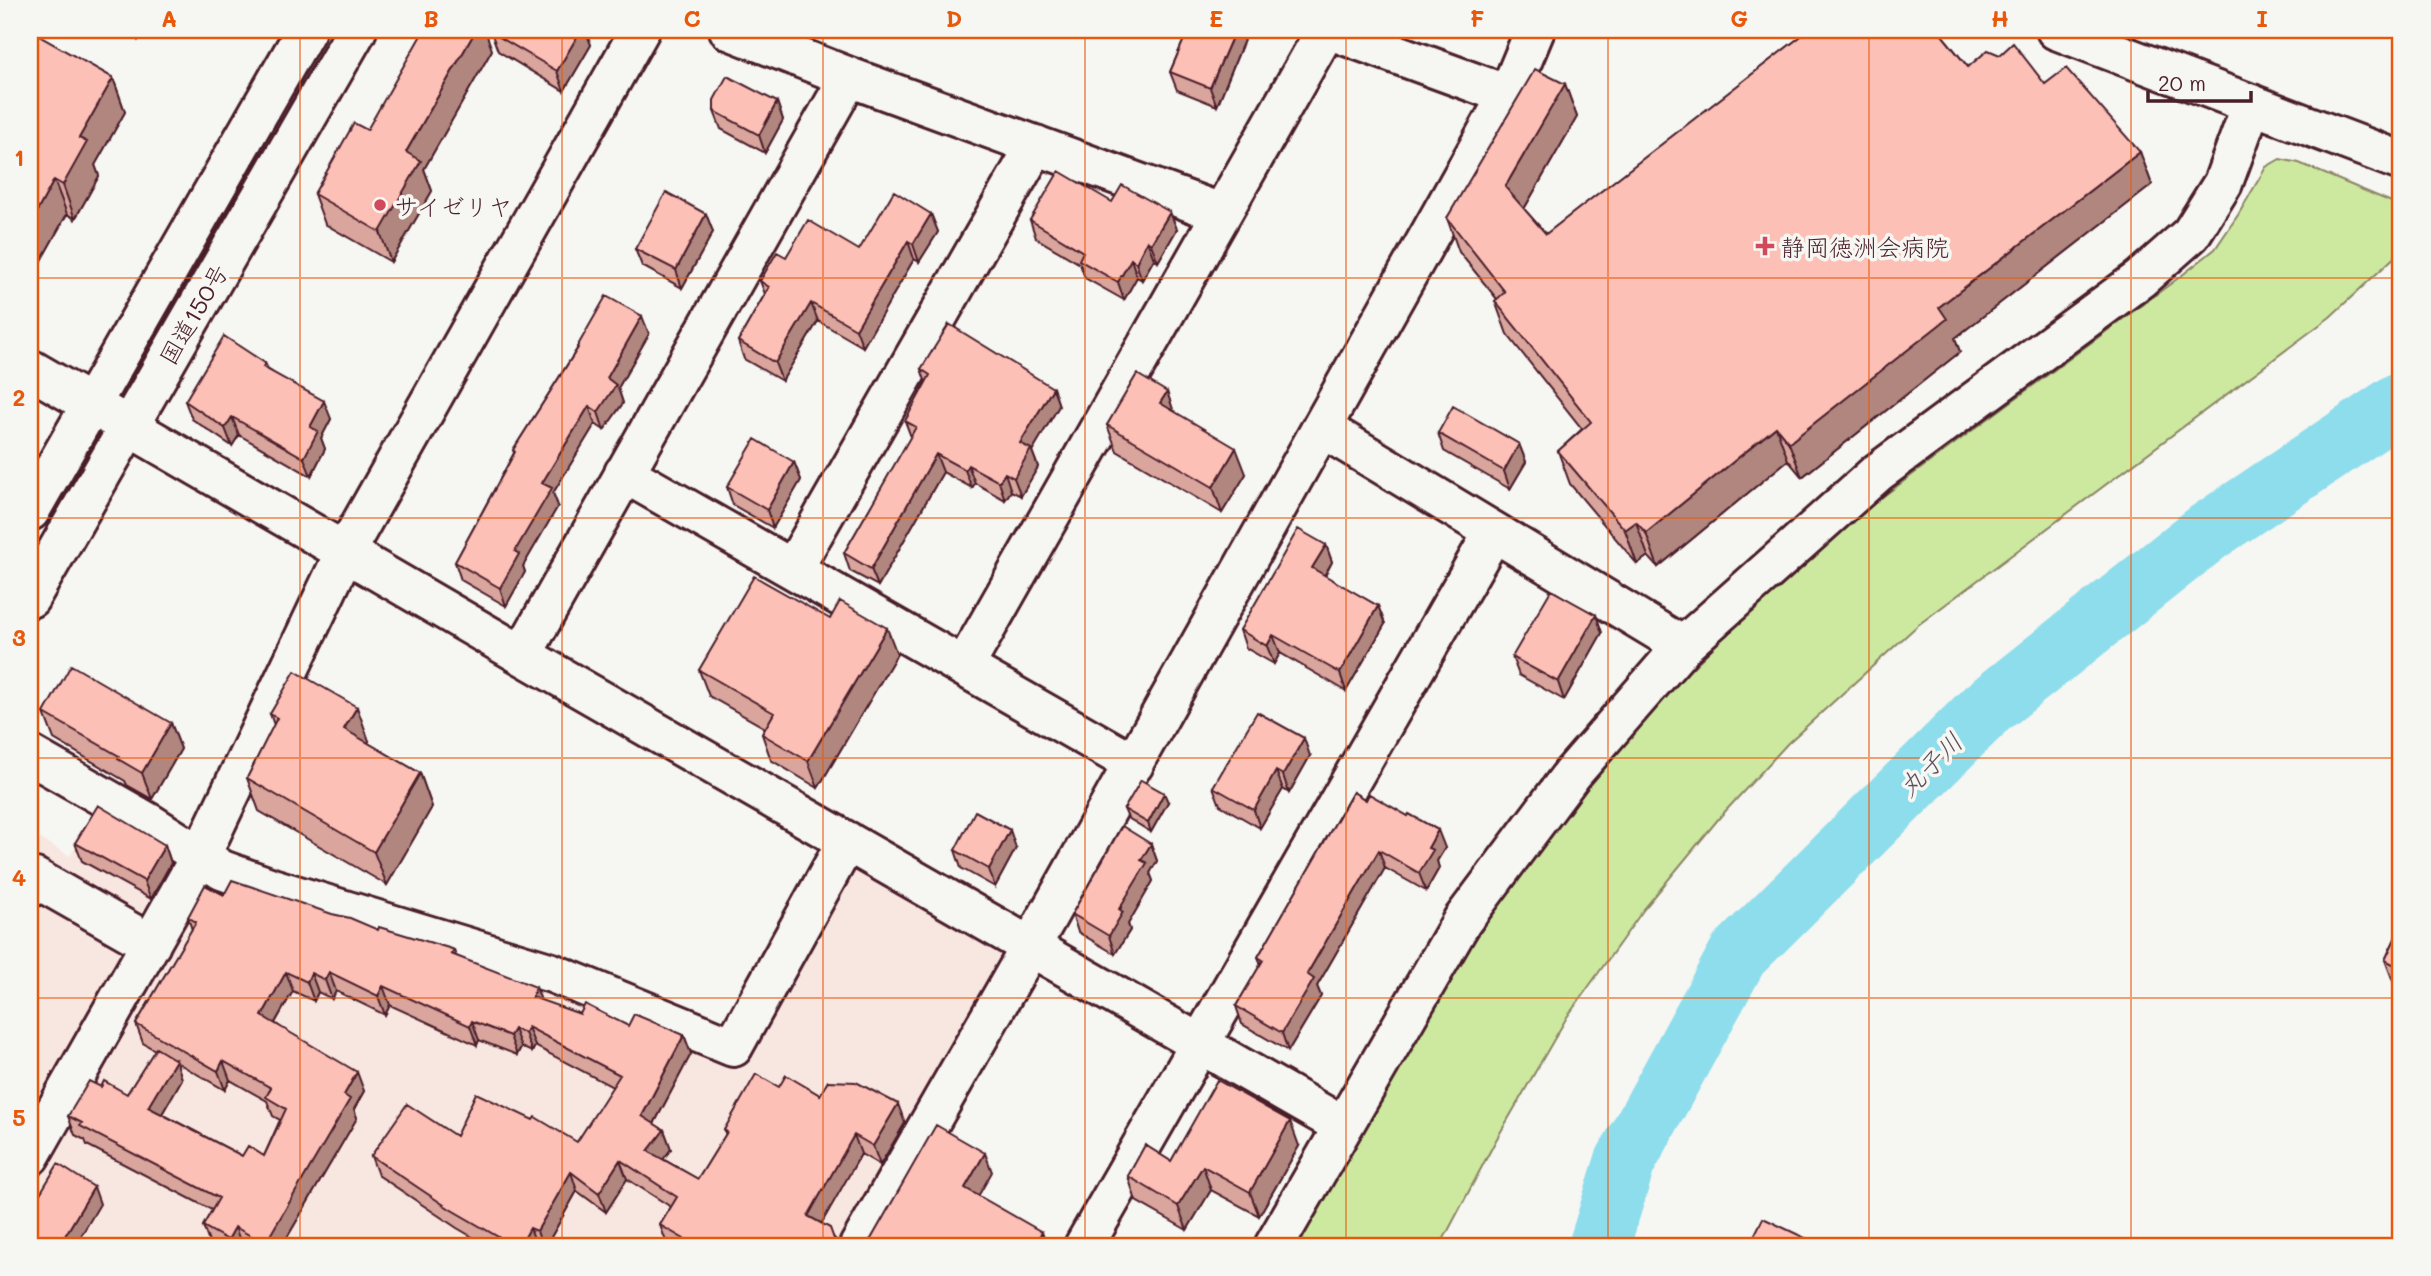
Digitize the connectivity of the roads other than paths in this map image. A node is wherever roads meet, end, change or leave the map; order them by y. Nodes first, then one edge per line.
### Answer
1 (306, 30) edge
2 (357, 30) edge
3 (640, 30) edge
4 (729, 30) edge
5 (1328, 30) edge
6 (1535, 30) edge
7 (2056, 30) edge
8 (849, 77) junction
9 (1508, 95) junction
10 (2252, 104) junction
11 (1036, 145) junction
12 (2401, 161) edge
13 (1221, 213) junction
14 (30, 369) edge
15 (92, 404) junction
16 (128, 426) junction
17 (1322, 428) junction
18 (624, 473) junction
19 (30, 511) edge
20 (1493, 533) junction
21 (345, 552) junction
22 (793, 569) junction
23 (30, 598) edge
24 (1682, 646) junction
25 (522, 655) junction
26 (964, 667) junction
27 (30, 755) edge
28 (1133, 764) junction
29 (847, 841) junction
30 (201, 855) junction
31 (30, 888) edge
32 (151, 944) junction
33 (1031, 946) junction
34 (1200, 1043) junction
35 (1343, 1126) junction
36 (30, 1156) edge
37 (859, 1246) edge
38 (1084, 1246) edge
39 (1274, 1246) edge

1 - 15 main road, 国道150号
2 - 16 main road, 国道150号
3 - 21 main road
4 - 8 main road
5 - 9 main road
5 - 13 main road
6 - 9 main road
7 - 10 main road
8 - 11 main road
8 - 18 main road
9 - 17 main road
10 - 12 main road
10 - 24 main road
11 - 13 main road
11 - 22 main road
13 - 26 main road
14 - 15 main road
15 - 16 main road
15 - 19 main road, 国道150号
16 - 21 main road
16 - 23 main road, 国道150号
17 - 20 main road
17 - 28 main road
18 - 22 main road
18 - 25 main road
20 - 24 main road
20 - 34 main road
21 - 25 main road
21 - 30 main road
22 - 26 main road
24 - 35 main road
25 - 29 main road
26 - 28 main road
27 - 30 main road
28 - 33 main road
29 - 30 main road
29 - 33 main road
30 - 32 main road
31 - 32 main road
32 - 36 main road
33 - 34 main road
33 - 37 main road
34 - 35 main road
34 - 38 main road
35 - 39 main road

